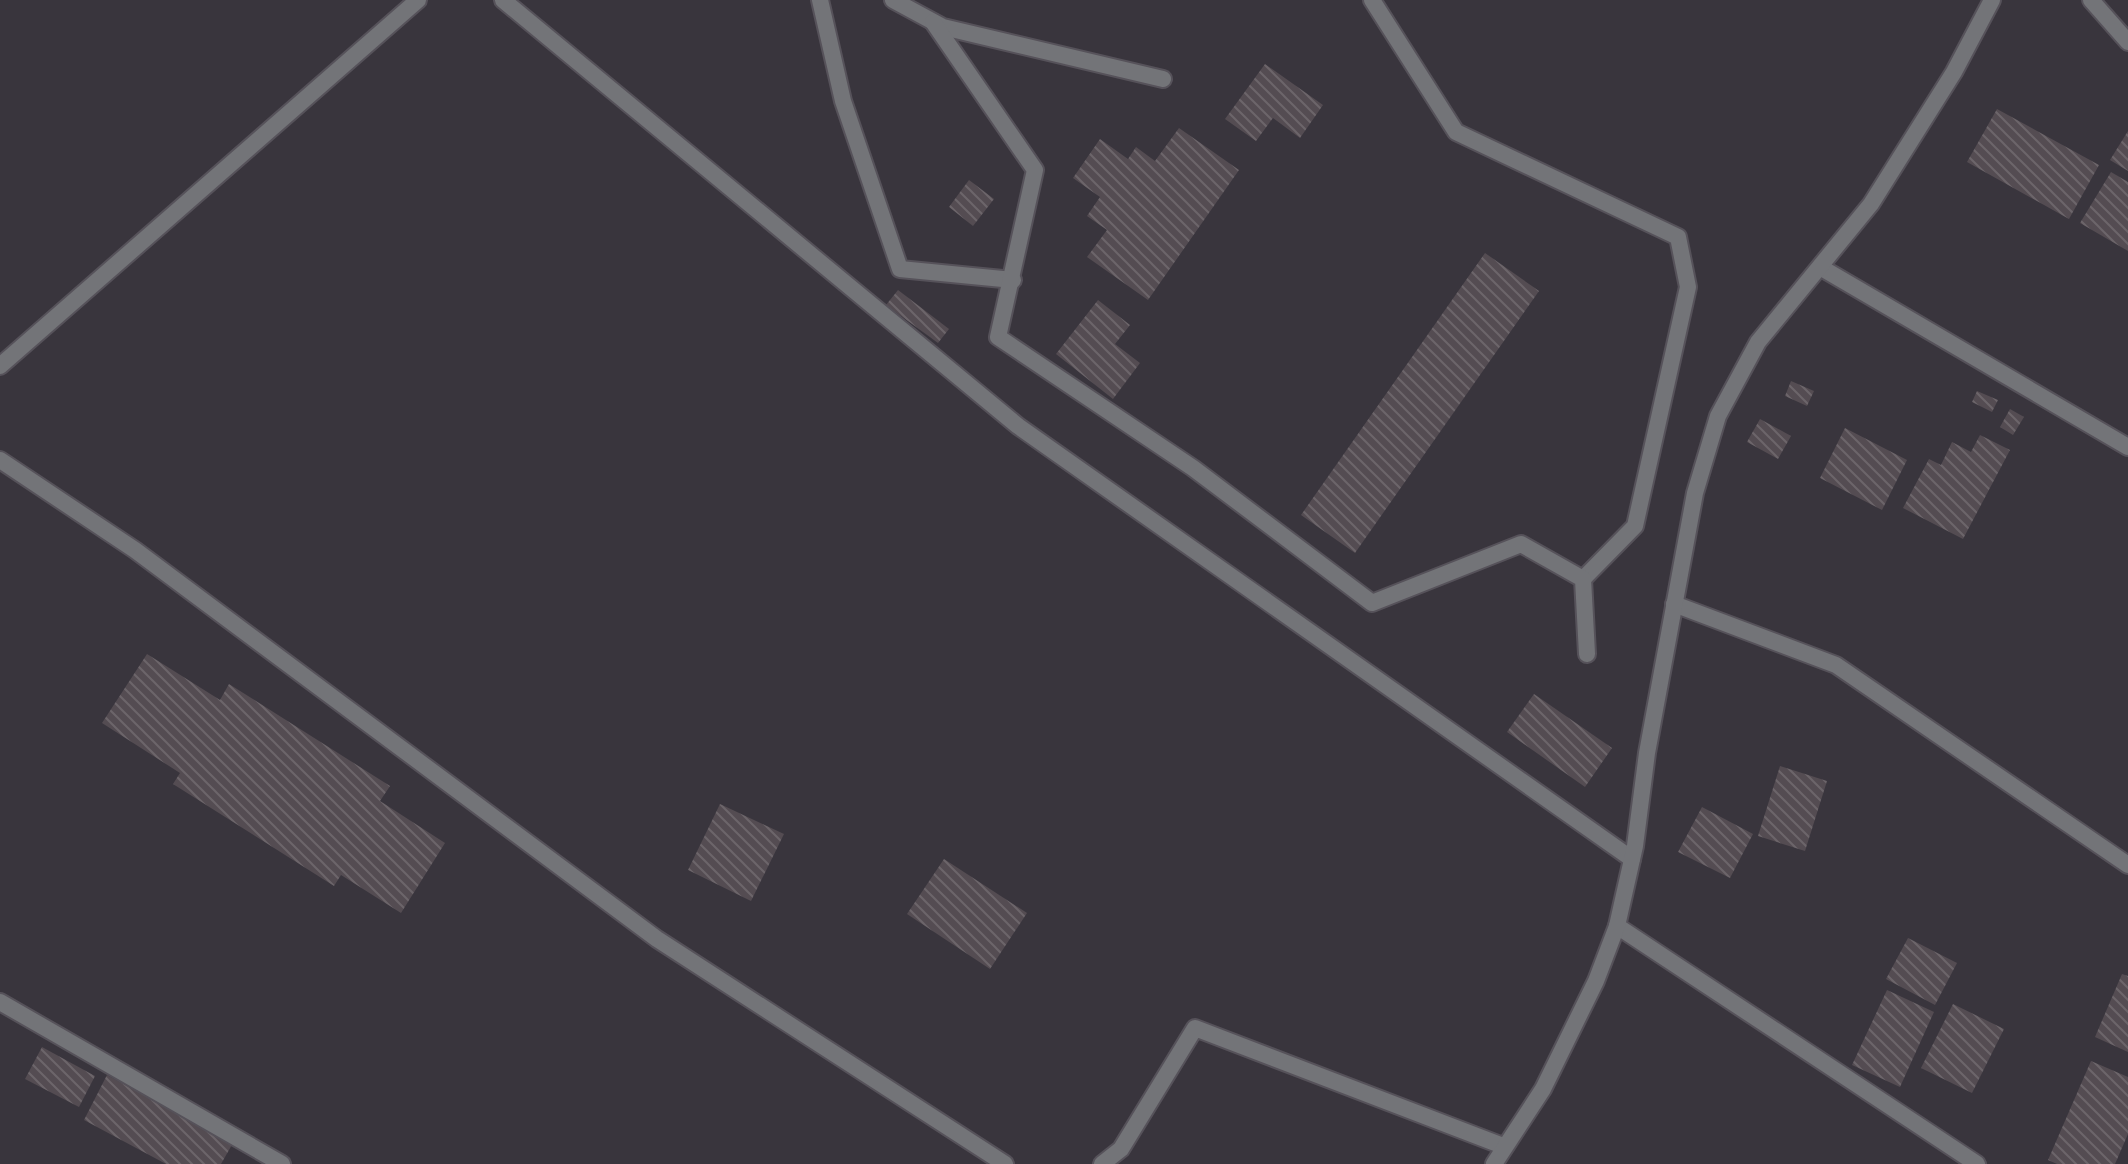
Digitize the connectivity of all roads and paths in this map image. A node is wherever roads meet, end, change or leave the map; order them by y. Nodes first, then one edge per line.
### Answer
1 (418, 0) edge
2 (503, 0) edge
3 (820, 0) edge
4 (893, 0) edge
5 (1372, 0) edge
6 (1992, 0) edge
7 (2091, 0) edge
8 (933, 22) junction
9 (2128, 42) edge
10 (1163, 79) dead end
11 (1820, 267) junction
12 (1013, 280) junction
13 (0, 366) edge
14 (2128, 447) edge
15 (0, 460) edge
16 (1583, 579) junction
17 (1674, 604) junction
18 (1587, 654) dead end
19 (1632, 859) junction
20 (2128, 865) edge
21 (1617, 926) junction
22 (0, 1002) edge
23 (1503, 1146) junction
24 (282, 1164) edge
25 (1005, 1164) edge
26 (1102, 1164) edge
27 (1494, 1164) edge
28 (1977, 1164) edge

1 - 13 street
2 - 19 street
3 - 12 street
4 - 8 street
5 - 16 street
6 - 11 street
7 - 9 street
8 - 10 street
8 - 12 street
11 - 14 street
11 - 17 street
12 - 16 street
15 - 25 street
16 - 18 street
17 - 19 street
17 - 20 street
19 - 21 street
21 - 23 street
21 - 28 street
22 - 24 street
23 - 26 street
23 - 27 street

